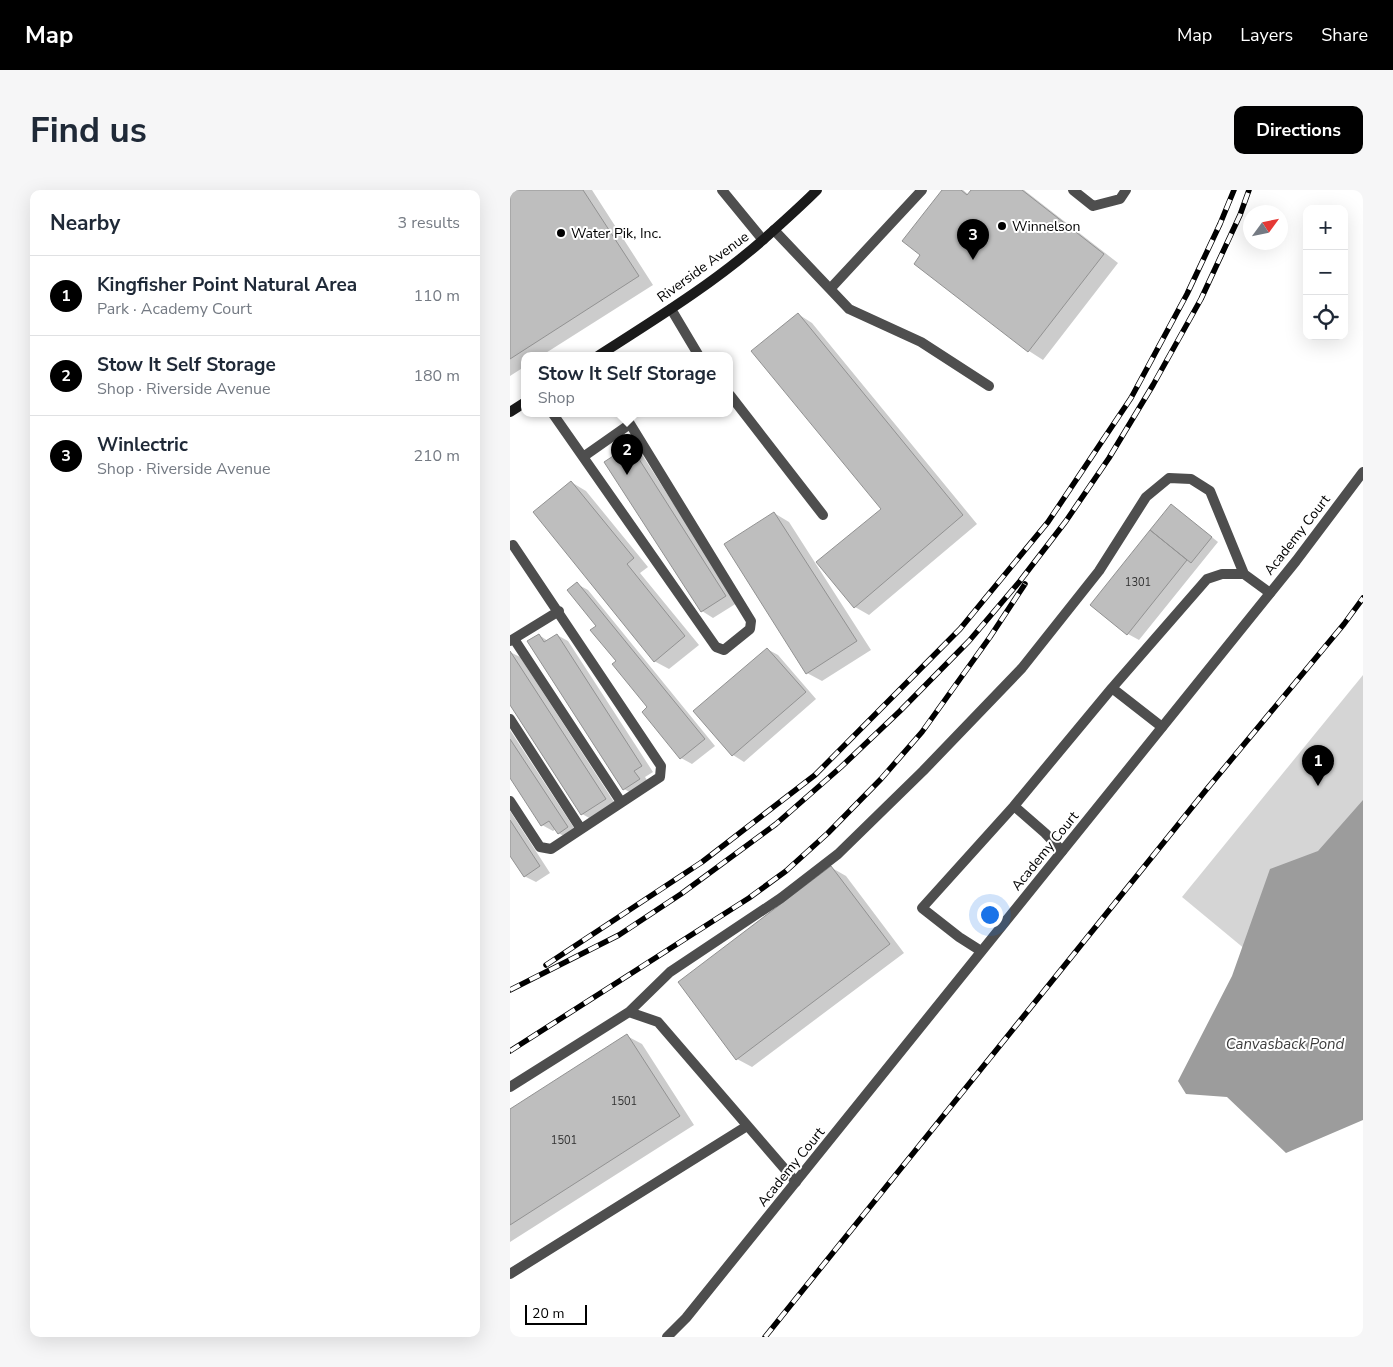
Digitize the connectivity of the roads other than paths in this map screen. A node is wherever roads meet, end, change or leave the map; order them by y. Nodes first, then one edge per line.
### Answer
1 (722, 190) edge
2 (817, 190) edge
3 (922, 190) edge
4 (1073, 190) edge
5 (1126, 190) edge
6 (774, 230) junction
7 (763, 240) junction
8 (830, 289) junction
9 (671, 309) junction
10 (604, 352) edge
11 (697, 352) edge
12 (990, 386) dead end
13 (733, 399) edge
14 (521, 405) edge
15 (510, 412) edge
16 (555, 417) edge
17 (626, 417) edge
18 (630, 424) junction
19 (583, 457) junction
20 (1363, 472) edge
21 (823, 515) dead end
22 (511, 544) edge
23 (1244, 574) junction
24 (1270, 593) junction
25 (559, 611) junction
26 (512, 640) edge
27 (1112, 688) junction
28 (510, 719) edge
29 (1162, 727) junction
30 (510, 801) edge
31 (621, 802) junction
32 (1014, 806) junction
33 (581, 829) junction
34 (1062, 851) junction
35 (981, 952) junction
36 (629, 1012) junction
37 (510, 1087) edge
38 (747, 1126) junction
39 (796, 1182) junction
40 (510, 1274) edge
41 (668, 1337) edge

1 - 7 street
2 - 6 main road, Riverside Avenue
3 - 8 street
4 - 5 street
6 - 7 main road, Riverside Avenue
6 - 8 street
7 - 9 main road, Riverside Avenue
8 - 12 street
9 - 10 main road, Riverside Avenue
9 - 11 street
13 - 21 street
14 - 15 main road
16 - 19 street
17 - 18 street
18 - 19 street
18 - 19 street
20 - 24 street, Academy Court
22 - 25 street
23 - 24 street
23 - 27 street
23 - 36 street
24 - 29 street, Academy Court
25 - 26 street
25 - 31 street
26 - 31 street
27 - 29 street
27 - 32 street
28 - 33 street
29 - 34 street, Academy Court
30 - 33 street
31 - 33 street
32 - 34 street
32 - 35 street
34 - 35 street, Academy Court
35 - 39 street, Academy Court
36 - 37 street
36 - 38 street
38 - 39 street
38 - 40 street
39 - 41 street, Academy Court

